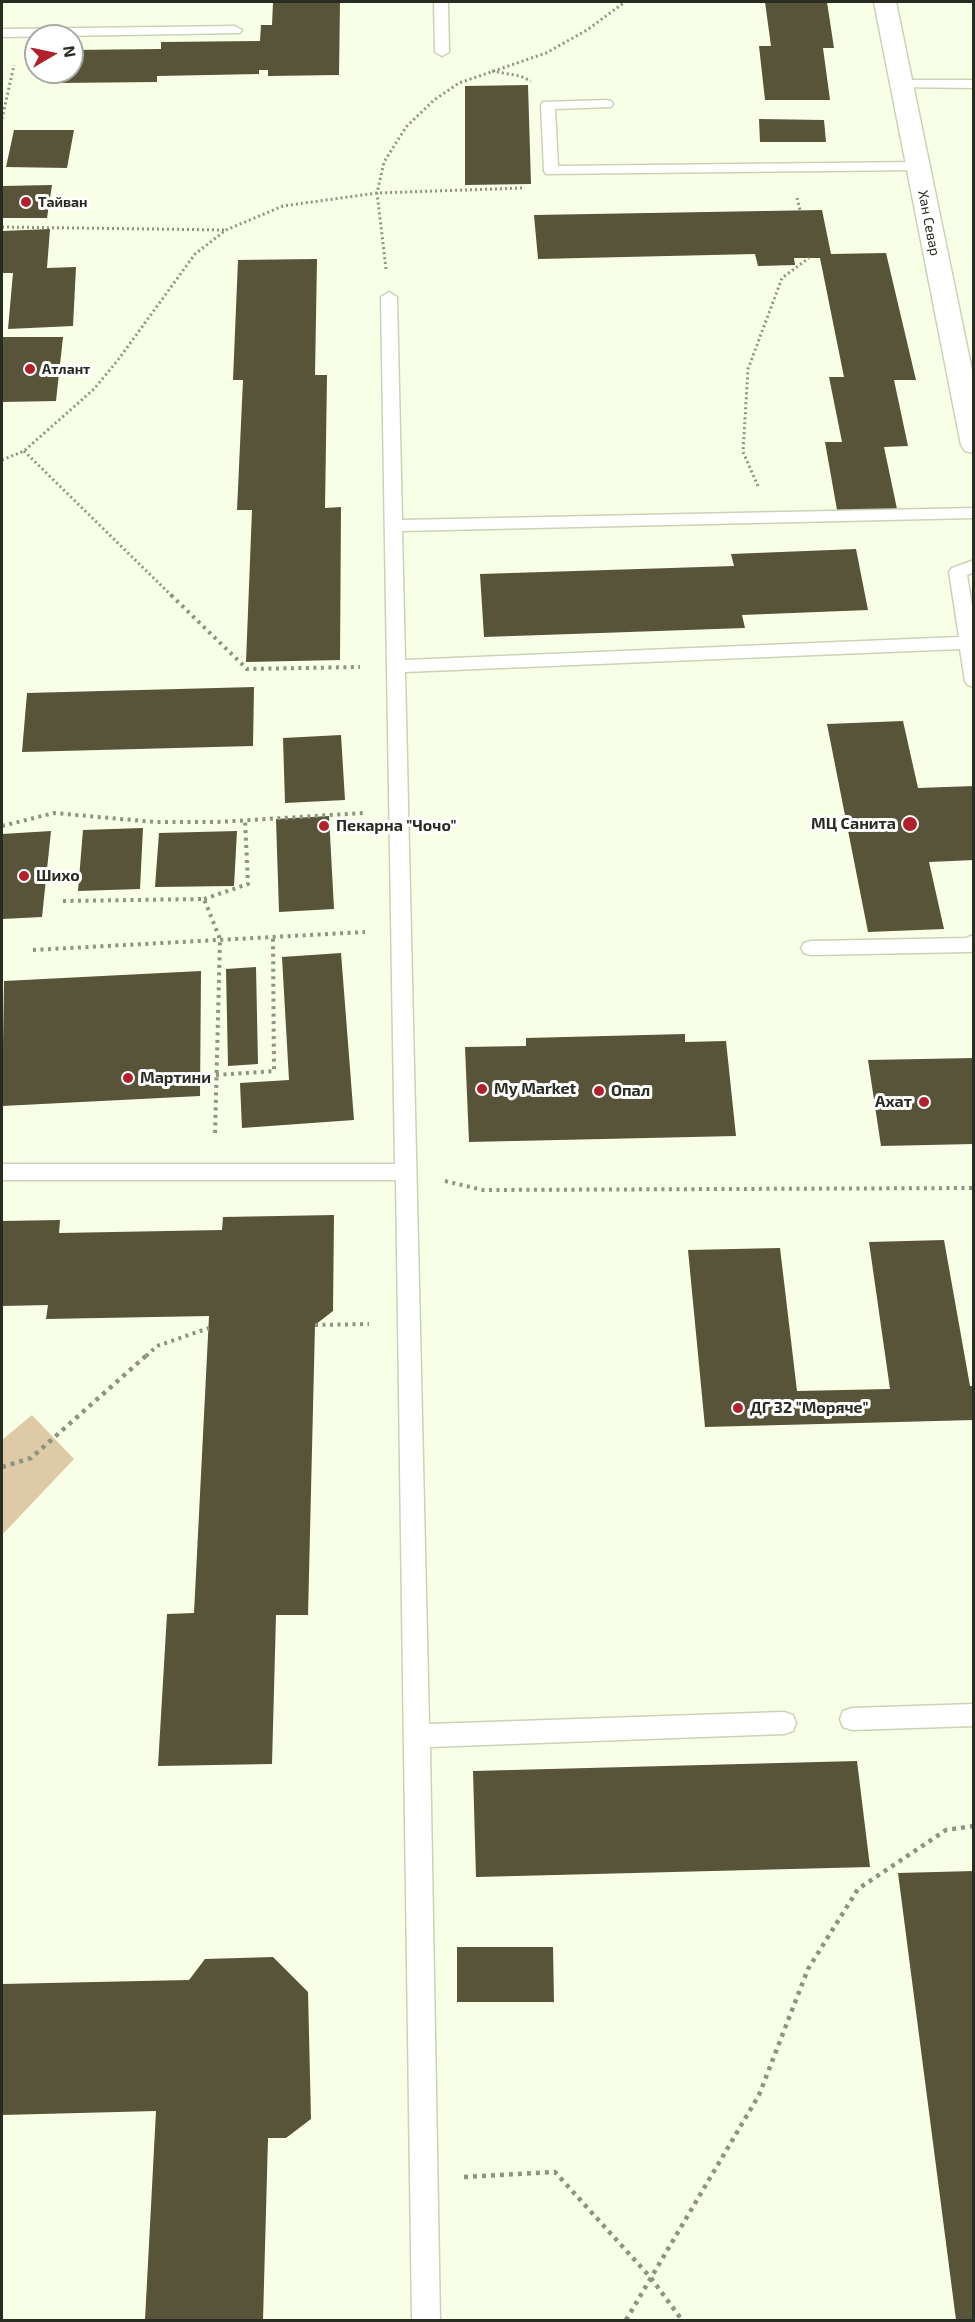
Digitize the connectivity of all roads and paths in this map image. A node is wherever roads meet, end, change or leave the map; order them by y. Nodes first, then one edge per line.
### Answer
1 (441, 2) edge
2 (625, 2) edge
3 (885, 2) edge
4 (235, 30) dead end
5 (2, 33) edge
6 (442, 52) dead end
7 (901, 84) junction
8 (974, 84) edge
9 (606, 104) dead end
10 (918, 166) junction
11 (551, 171) junction
12 (377, 193) junction
13 (2, 227) edge
14 (226, 231) junction
15 (809, 258) dead end
16 (389, 297) joint
17 (974, 445) edge
18 (24, 451) junction
19 (2, 460) edge
20 (974, 513) edge
21 (761, 518) junction
22 (394, 526) junction
23 (974, 566) edge
24 (968, 643) junction
25 (396, 666) junction
26 (974, 681) edge
27 (399, 810) junction
28 (245, 820) junction
29 (2, 826) edge
30 (204, 899) junction
31 (63, 901) dead end
32 (401, 930) junction
33 (273, 937) junction
34 (220, 939) junction
35 (974, 942) edge
36 (811, 948) dead end
37 (33, 950) dead end
38 (216, 1075) junction
39 (2, 1172) edge
40 (214, 1172) junction
41 (406, 1172) junction
42 (974, 1188) edge
43 (409, 1323) junction
44 (315, 1325) dead end
45 (209, 1328) dead end
46 (2, 1467) edge
47 (974, 1715) edge
48 (852, 1719) dead end
49 (784, 1723) dead end
50 (417, 1736) junction
51 (974, 1826) edge
52 (424, 2179) junction
53 (651, 2278) junction
54 (426, 2320) edge
55 (626, 2320) edge
56 (681, 2320) edge

1 - 6 lane
2 - 12 path
3 - 7 street, Хан Севар
4 - 5 lane
7 - 8 lane
7 - 10 street, Хан Севар
9 - 11 lane
10 - 11 lane
10 - 17 street, Хан Севар
11 - 12 path
12 - 14 path
12 - 16 path
13 - 14 path
14 - 18 path
15 - 21 path
16 - 22 lane
18 - 19 path
18 - 25 path
20 - 21 lane
21 - 22 lane
22 - 25 lane
23 - 24 lane
24 - 25 lane
24 - 26 lane
25 - 27 lane
27 - 28 path
27 - 32 lane
28 - 29 path
28 - 30 path
30 - 31 path
30 - 34 path
32 - 33 path
32 - 41 lane
33 - 34 path
33 - 38 path
34 - 37 path
34 - 38 path
35 - 36 lane
38 - 40 path
39 - 40 lane
40 - 41 lane
41 - 42 path
41 - 43 lane
43 - 44 path
43 - 50 lane
45 - 46 path
47 - 48 lane
49 - 50 lane
50 - 52 lane
51 - 53 path
52 - 53 path
52 - 54 lane
53 - 55 path
53 - 56 path

